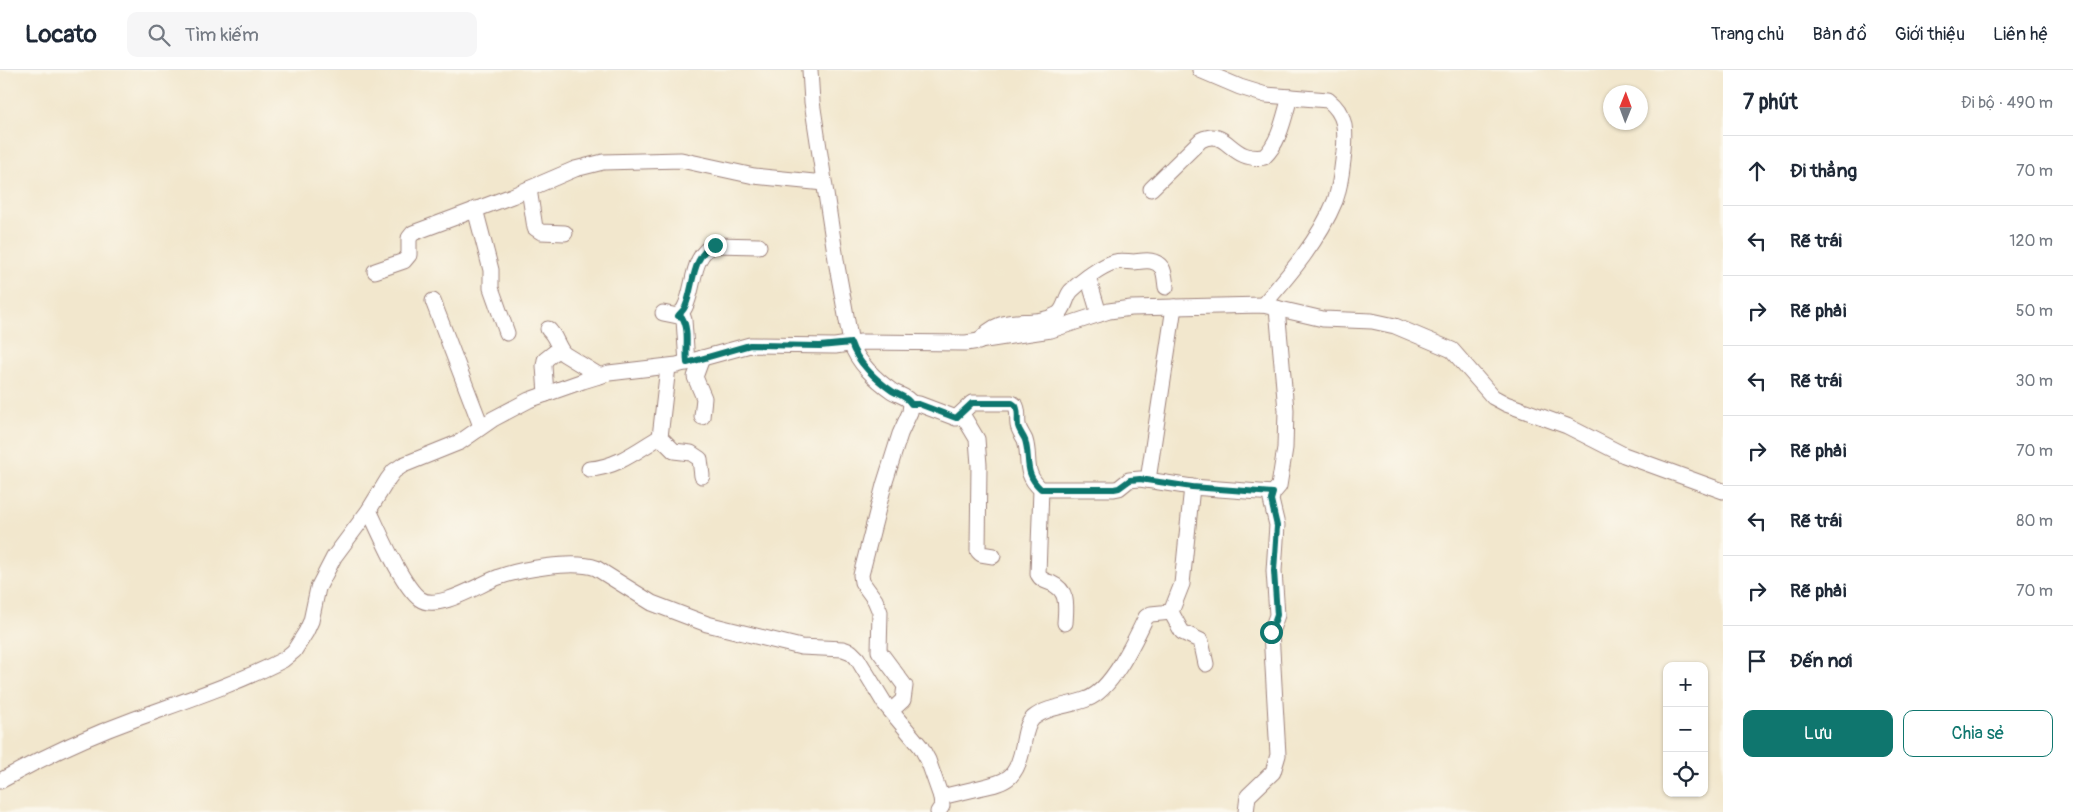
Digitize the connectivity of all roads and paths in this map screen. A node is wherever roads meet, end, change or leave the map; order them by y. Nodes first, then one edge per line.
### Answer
1 (810, 70) edge
2 (1200, 70) edge
3 (1290, 97) junction
4 (824, 183) junction
5 (529, 189) junction
6 (1151, 189) dead end
7 (475, 209) junction
8 (565, 233) dead end
9 (759, 246) dead end
10 (375, 271) dead end
11 (1088, 277) junction
12 (1166, 287) dead end
13 (433, 301) dead end
14 (1270, 307) junction
15 (1174, 308) junction
16 (1099, 314) junction
17 (548, 329) dead end
18 (508, 334) dead end
19 (979, 342) junction
20 (851, 343) junction
21 (559, 348) junction
22 (702, 358) junction
23 (687, 363) junction
24 (668, 367) junction
25 (600, 376) junction
26 (546, 394) junction
27 (911, 404) junction
28 (962, 414) junction
29 (702, 417) dead end
30 (481, 426) junction
31 (660, 437) junction
32 (589, 469) dead end
33 (702, 476) dead end
34 (1148, 480) junction
35 (1192, 487) junction
36 (1041, 489) junction
37 (1723, 491) edge
38 (1273, 493) junction
39 (369, 510) junction
40 (993, 556) dead end
41 (1171, 612) junction
42 (1064, 622) dead end
43 (1206, 664) dead end
44 (892, 711) junction
45 (0, 781) edge
46 (941, 797) junction
47 (938, 812) edge
48 (1246, 812) edge

1 - 4 street
2 - 3 street
3 - 6 street
3 - 14 street
4 - 5 street
4 - 20 street
5 - 7 street
5 - 8 street
7 - 10 street
7 - 18 street
9 - 23 street
11 - 12 street
11 - 16 street
11 - 19 street
13 - 30 street
14 - 15 street
14 - 37 street
14 - 38 street
15 - 16 street
15 - 34 street
16 - 19 street
17 - 21 street
19 - 20 street
20 - 22 street
20 - 27 street
21 - 25 street
21 - 26 street
22 - 23 street
22 - 29 street
23 - 24 street
24 - 25 street
24 - 31 street
25 - 26 street
26 - 30 street
27 - 28 street
27 - 44 street
28 - 36 street
28 - 40 street
30 - 39 street
31 - 32 street
31 - 33 street
34 - 35 street
34 - 36 street
35 - 38 street
35 - 41 street
36 - 42 street
38 - 48 street
39 - 44 street
39 - 45 street
41 - 43 street
41 - 46 street
44 - 46 street
46 - 47 street

